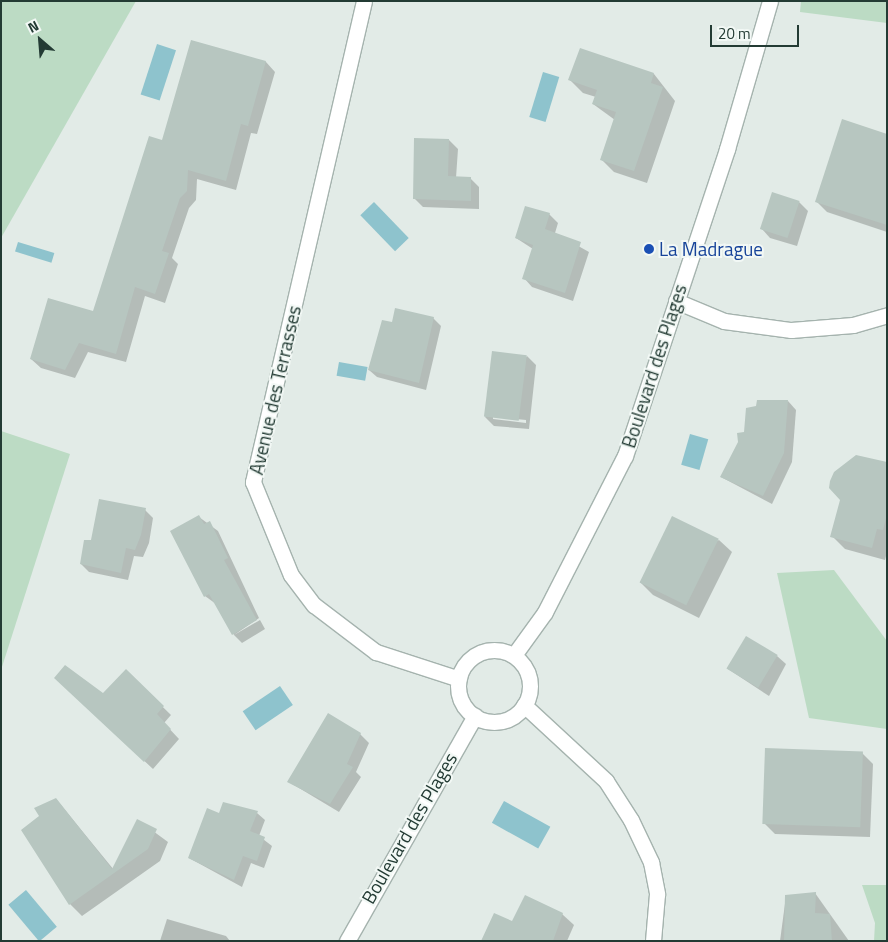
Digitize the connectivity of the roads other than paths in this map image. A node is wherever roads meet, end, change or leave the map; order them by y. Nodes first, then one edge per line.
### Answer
1 (364, 1) edge
2 (770, 1) edge
3 (676, 301) junction
4 (887, 315) edge
5 (514, 655) junction
6 (459, 679) junction
7 (524, 705) junction
8 (475, 716) junction
9 (347, 941) edge
10 (653, 941) edge

1 - 6 street, Avenue des Terrasses
2 - 3 street, Boulevard des Plages
3 - 4 street
3 - 5 street, Boulevard des Plages
5 - 6 street
5 - 7 street
6 - 8 street
7 - 8 street
7 - 10 street
8 - 9 street, Boulevard des Plages

